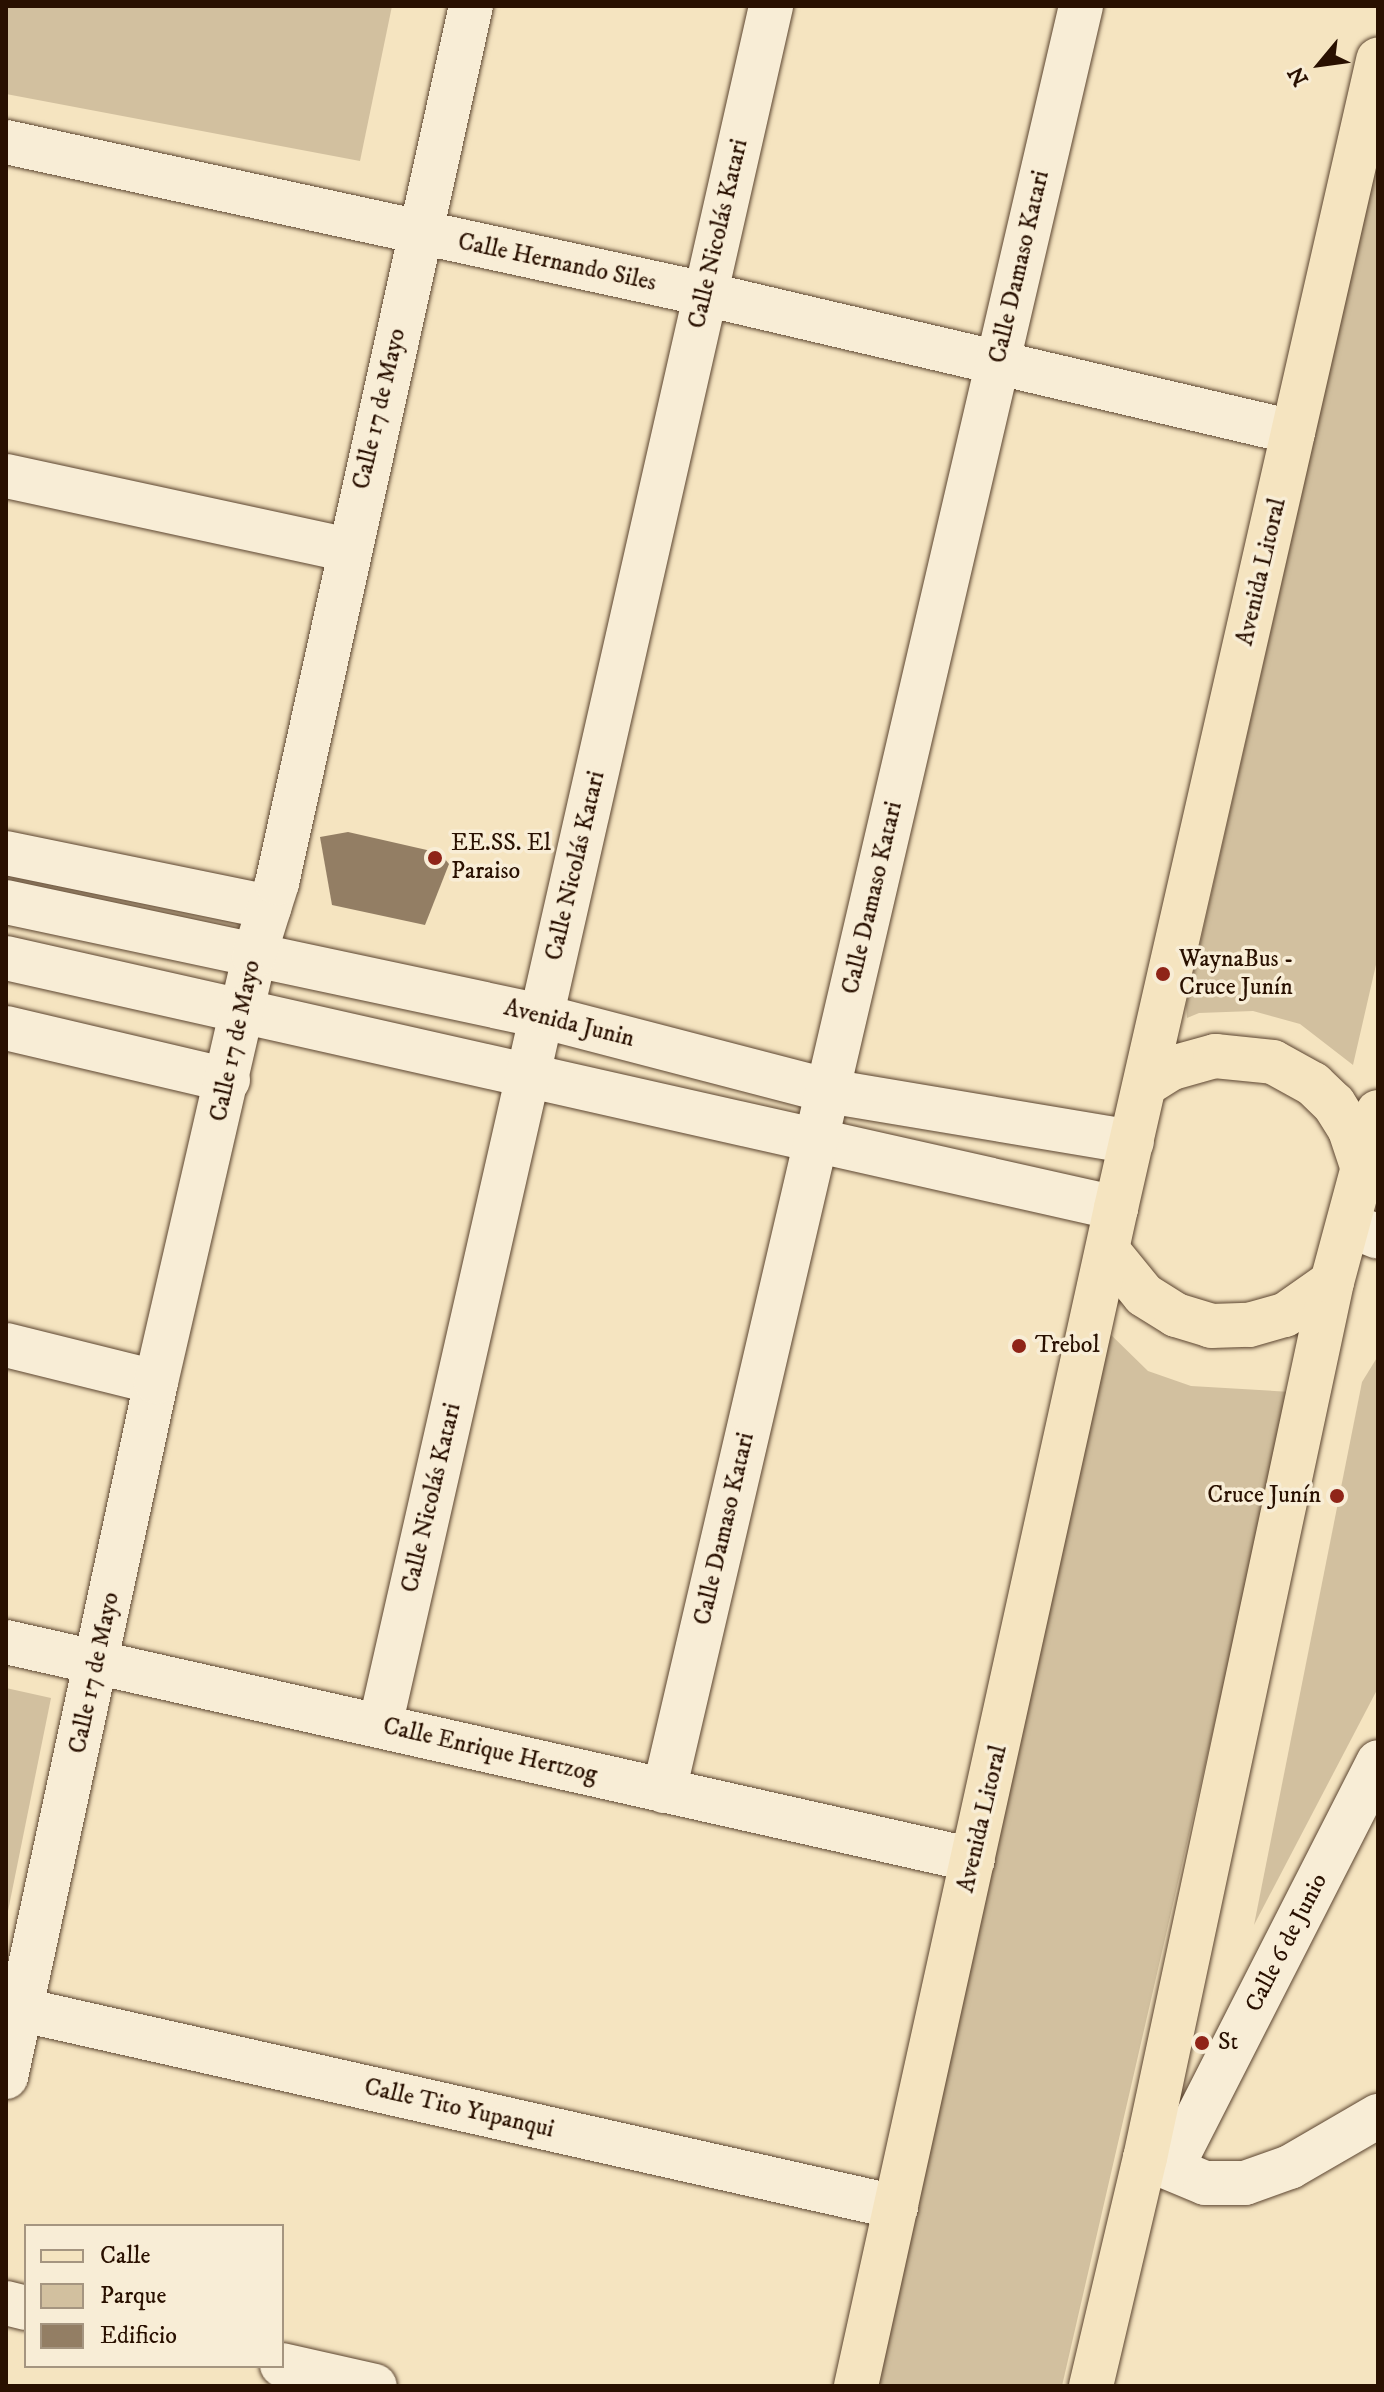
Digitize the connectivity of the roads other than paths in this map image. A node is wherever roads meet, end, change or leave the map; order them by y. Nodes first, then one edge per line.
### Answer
1 (471, 6) edge
2 (771, 6) edge
3 (1081, 6) edge
4 (1378, 60) edge
5 (6, 142) edge
6 (420, 233) junction
7 (705, 294) junction
8 (997, 364) junction
9 (1293, 432) junction
10 (6, 476) edge
11 (348, 550) junction
12 (6, 853) edge
13 (6, 902) edge
14 (270, 907) junction
15 (254, 956) junction
16 (6, 958) edge
17 (244, 1012) junction
18 (541, 1016) junction
19 (6, 1028) edge
20 (528, 1074) junction
21 (228, 1080) junction
22 (1146, 1084) junction
23 (828, 1091) junction
24 (1378, 1112) edge
25 (817, 1138) junction
26 (1132, 1142) junction
27 (1364, 1172) junction
28 (1116, 1208) junction
29 (1363, 1231) edge
30 (1109, 1252) junction
31 (1332, 1282) junction
32 (6, 1345) edge
33 (156, 1382) junction
34 (6, 1642) edge
35 (97, 1663) junction
36 (380, 1726) junction
37 (1378, 1762) edge
38 (664, 1791) junction
39 (973, 1860) junction
40 (23, 2010) junction
41 (6, 2077) edge
42 (1378, 2116) edge
43 (1159, 2162) junction
44 (896, 2207) junction
45 (284, 2365) edge
46 (375, 2386) edge
47 (856, 2386) edge
48 (1091, 2386) edge

1 - 6 street, Calle 17 de Mayo
2 - 7 street, Calle Nicolás Katari
3 - 8 street, Calle Damaso Katari
4 - 9 main road, Avenida Litoral
5 - 6 street, Calle Hernando Siles
6 - 7 street, Calle Hernando Siles
6 - 11 street, Calle 17 de Mayo
7 - 8 street, Calle Hernando Siles
7 - 18 street, Calle Nicolás Katari
8 - 9 street, Calle Hernando Siles
8 - 23 street, Calle Damaso Katari
9 - 22 main road, Avenida Litoral
10 - 11 street
11 - 14 street, Calle 17 de Mayo
12 - 14 street
13 - 15 street, Avenida Junin
14 - 15 street, Calle 17 de Mayo
15 - 17 street, Calle 17 de Mayo
15 - 18 street, Avenida Junin
16 - 17 street
17 - 20 street
17 - 21 street, Calle 17 de Mayo
18 - 20 street, Calle Nicolás Katari
18 - 23 street, Avenida Junin
19 - 21 street
20 - 25 street
20 - 36 street, Calle Nicolás Katari
21 - 33 street, Calle 17 de Mayo
22 - 26 main road
22 - 27 main road
23 - 25 street, Calle Damaso Katari
23 - 26 street, Avenida Junin
24 - 27 main road
25 - 28 street
25 - 38 street, Calle Damaso Katari
26 - 28 main road
27 - 29 main road
28 - 30 main road
29 - 31 main road
30 - 31 main road
30 - 39 main road, Avenida Litoral
31 - 43 main road
32 - 33 street
33 - 35 street, Calle 17 de Mayo
34 - 35 street, Calle Enrique Hertzog
35 - 36 street, Calle Enrique Hertzog
35 - 40 street, Calle 17 de Mayo
36 - 38 street, Calle Enrique Hertzog
37 - 43 street, Calle 6 de Junio
38 - 39 street, Calle Enrique Hertzog
39 - 44 main road, Avenida Litoral
40 - 41 street, Calle 17 de Mayo
40 - 44 street, Calle Tito Yupanqui
42 - 43 street
43 - 48 main road
44 - 47 main road, Avenida Litoral
45 - 46 street

